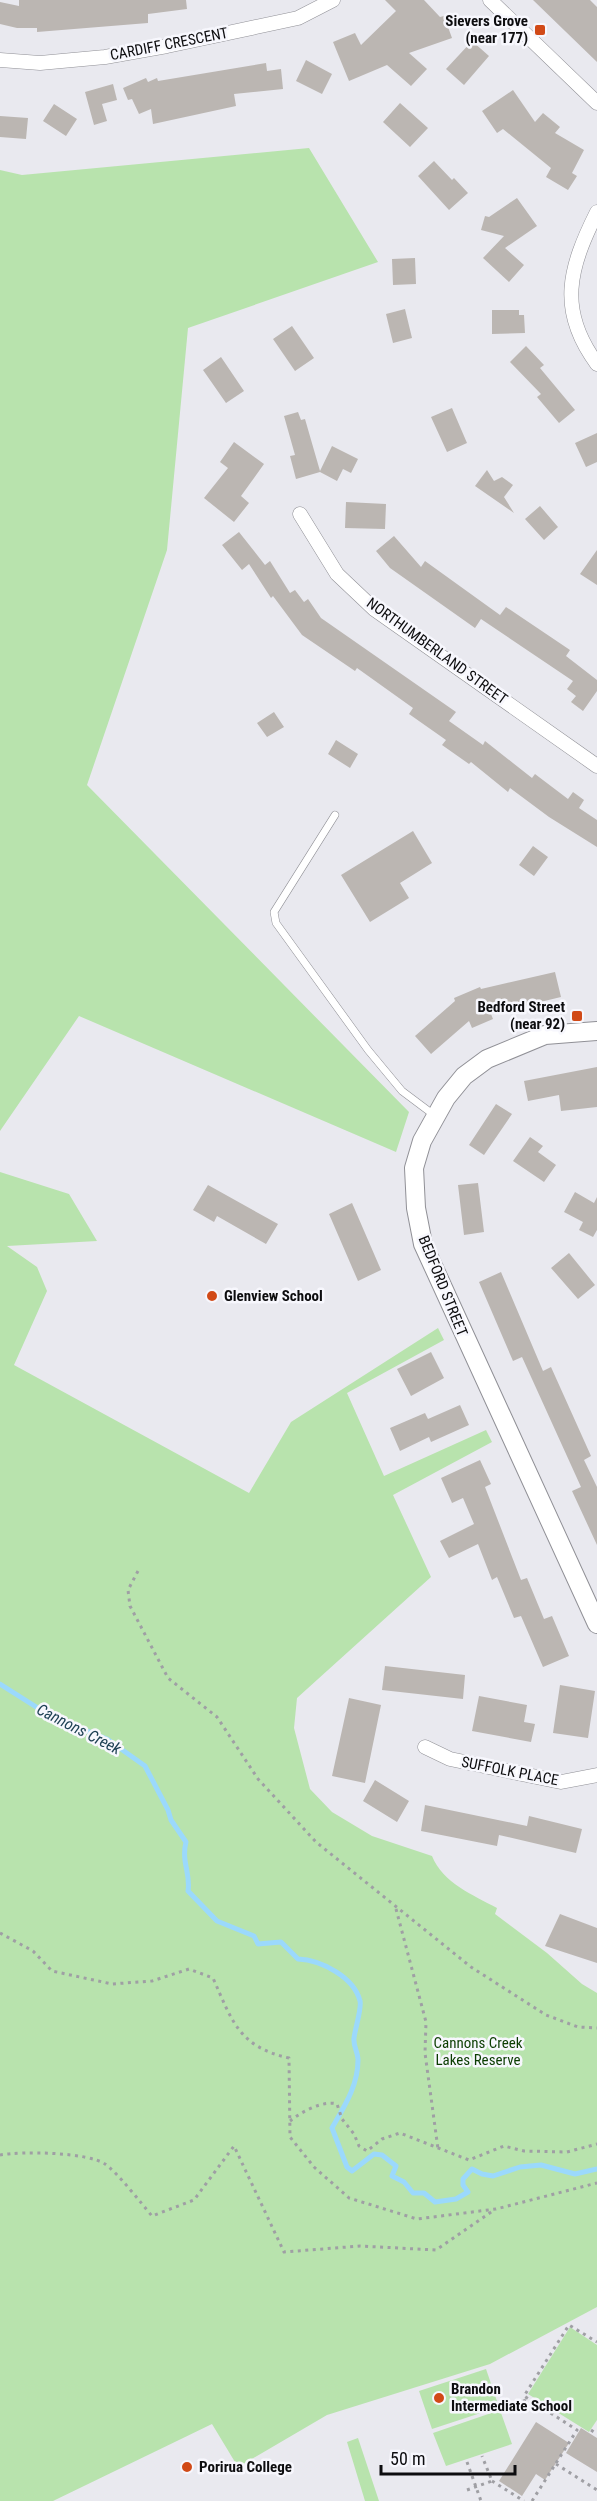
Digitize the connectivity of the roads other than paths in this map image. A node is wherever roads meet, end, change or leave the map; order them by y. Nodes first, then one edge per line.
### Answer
1 (333, 0) edge
2 (490, 0) edge
3 (0, 60) edge
4 (597, 104) edge
5 (597, 212) edge
6 (597, 364) edge
7 (300, 514) dead end
8 (597, 766) edge
9 (335, 815) dead end
10 (597, 1031) edge
11 (436, 1116) junction
12 (597, 1624) edge
13 (425, 1747) dead end
14 (597, 1775) edge

1 - 3 street, CARDIFF CRESCENT
2 - 4 street
5 - 6 street
7 - 8 street, NORTHUMBERLAND STREET
9 - 11 lane
10 - 11 street, BEDFORD STREET
11 - 12 street, BEDFORD STREET
13 - 14 street, SUFFOLK PLACE

